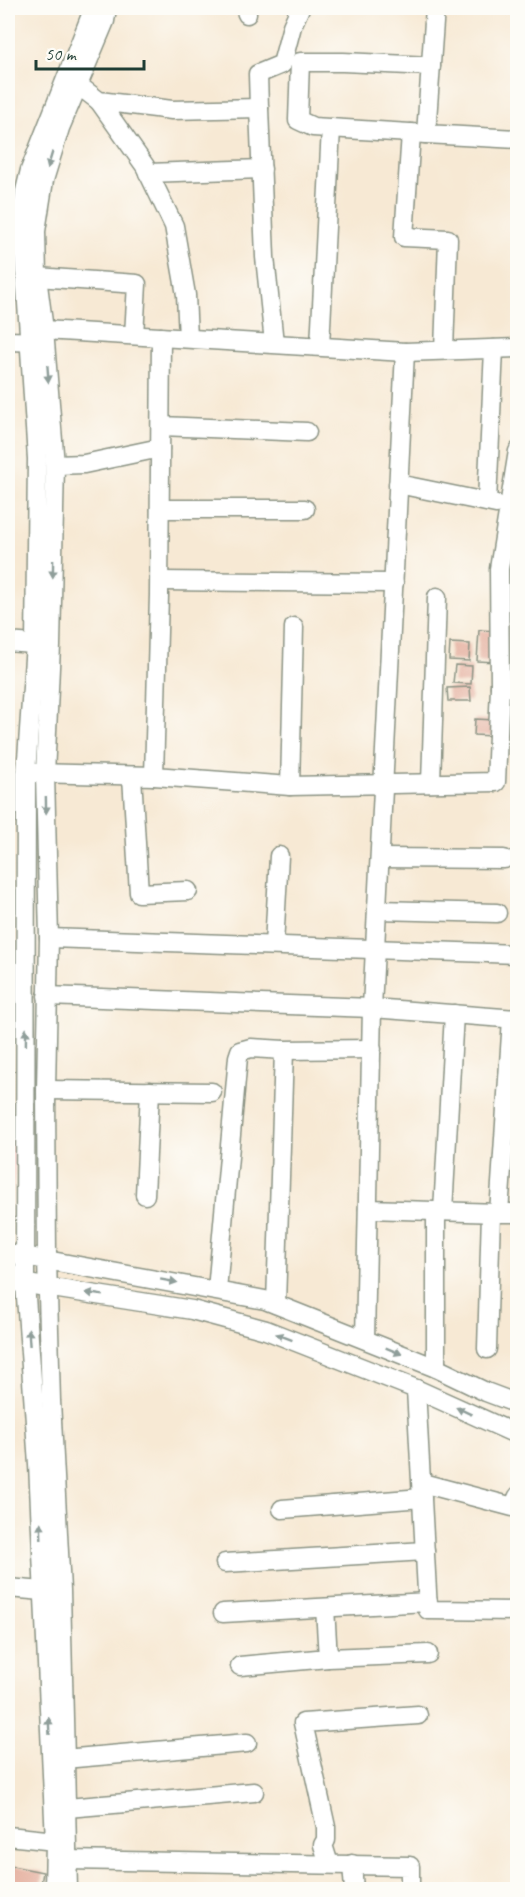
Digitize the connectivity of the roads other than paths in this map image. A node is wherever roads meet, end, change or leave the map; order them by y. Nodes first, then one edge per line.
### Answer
1 (97, 8) edge
2 (107, 8) edge
3 (300, 8) edge
4 (435, 8) edge
5 (431, 66) junction
6 (78, 85) junction
7 (99, 101) junction
8 (259, 108) junction
9 (331, 128) junction
10 (418, 133) junction
11 (518, 139) edge
12 (262, 169) junction
13 (148, 173) junction
14 (37, 277) junction
15 (134, 335) junction
16 (161, 337) junction
17 (40, 338) junction
18 (188, 338) junction
19 (8, 341) edge
20 (274, 344) junction
21 (320, 346) junction
22 (518, 348) edge
23 (494, 349) junction
24 (444, 350) junction
25 (405, 352) junction
26 (160, 426) junction
27 (307, 432) dead end
28 (160, 448) junction
29 (518, 451) edge
30 (55, 465) junction
31 (398, 483) junction
32 (512, 501) edge
33 (487, 502) junction
34 (160, 509) junction
35 (305, 509) dead end
36 (509, 560) edge
37 (160, 581) junction
38 (394, 583) junction
39 (437, 597) dead end
40 (294, 627) dead end
41 (8, 642) edge
42 (43, 645) junction
43 (509, 687) edge
44 (26, 773) junction
45 (45, 774) junction
46 (132, 776) junction
47 (154, 776) junction
48 (431, 783) junction
49 (384, 784) junction
50 (290, 786) junction
51 (279, 856) dead end
52 (380, 858) junction
53 (504, 859) dead end
54 (188, 891) dead end
55 (378, 910) junction
56 (497, 913) dead end
57 (49, 938) junction
58 (274, 945) junction
59 (376, 948) junction
60 (518, 954) edge
61 (47, 996) junction
62 (372, 1008) junction
63 (454, 1014) junction
64 (515, 1019) edge
65 (372, 1049) junction
66 (284, 1050) junction
67 (46, 1090) junction
68 (150, 1091) junction
69 (212, 1092) dead end
70 (16, 1105) edge
71 (145, 1195) dead end
72 (368, 1209) junction
73 (439, 1211) junction
74 (502, 1213) edge
75 (16, 1254) edge
76 (47, 1259) junction
77 (16, 1282) edge
78 (48, 1287) junction
79 (216, 1290) junction
80 (276, 1304) junction
81 (365, 1339) junction
82 (487, 1349) dead end
83 (436, 1368) junction
84 (416, 1389) junction
85 (518, 1404) edge
86 (518, 1435) edge
87 (422, 1490) junction
88 (518, 1496) edge
89 (282, 1509) dead end
90 (425, 1551) junction
91 (225, 1563) dead end
92 (8, 1588) edge
93 (61, 1590) junction
94 (43, 1591) junction
95 (428, 1602) junction
96 (325, 1608) junction
97 (518, 1611) edge
98 (223, 1613) dead end
99 (428, 1654) dead end
100 (328, 1658) junction
101 (240, 1666) dead end
102 (418, 1715) dead end
103 (246, 1743) dead end
104 (64, 1759) junction
105 (254, 1792) dead end
106 (67, 1808) junction
107 (8, 1836) edge
108 (63, 1848) junction
109 (329, 1864) junction
110 (352, 1864) junction
111 (54, 1890) edge
112 (68, 1890) edge
113 (354, 1890) edge
114 (410, 1890) edge

1 - 17 street
2 - 6 street
3 - 8 street
4 - 5 street
5 - 9 street
5 - 10 street
6 - 7 street
6 -> 14 street
7 - 8 street
7 - 13 street
8 - 12 street
9 - 10 street
9 - 21 street
10 - 11 street
10 - 24 street
12 - 13 street
12 - 20 street
13 - 18 street
14 - 15 street
14 - 17 street
15 - 16 street
15 - 17 street
16 - 18 street
16 - 26 street
17 - 19 street
17 -> 30 street
17 - 42 street
18 - 20 street
20 - 21 street
21 - 25 street
22 - 23 street
23 - 24 street
23 - 33 street
24 - 25 street
25 - 31 street
26 - 27 street
26 - 28 street
28 - 30 street
28 - 34 street
29 - 32 street
30 -> 42 street
31 - 33 street
31 - 38 street
32 - 33 street
32 - 36 street
34 - 35 street
34 - 37 street
36 - 43 street
37 - 38 street
37 - 47 street
38 - 49 street
39 - 48 street
40 - 50 street
41 - 42 street
42 - 44 street
42 - 45 street
43 - 48 street
44 - 45 street
70 -> 44 street
45 - 46 street
45 -> 57 street
46 - 47 street
46 - 54 street
47 - 50 street
48 - 49 street
49 - 50 street
49 - 52 street
51 - 58 street
52 - 53 street
52 - 55 street
55 - 56 street
55 - 59 street
57 - 58 street
57 - 61 street
58 - 59 street
59 - 60 street
59 - 62 street
61 - 62 street
61 - 67 street
62 - 63 street
62 - 65 street
63 - 64 street
63 - 73 street
64 - 74 street
65 - 66 street
65 - 72 street
66 - 79 street
66 - 80 street
67 - 68 street
67 - 76 street
68 - 69 street
68 - 71 street
70 - 75 street
72 - 73 street
72 - 81 street
73 - 74 street
73 - 83 street
74 - 82 street
75 - 76 street
75 - 77 street
76 - 78 street
76 -> 79 street
77 - 78 street
94 -> 77 street
84 -> 78 street
78 - 93 street
79 - 80 street
80 - 81 street
81 -> 83 street
83 - 85 street
86 -> 84 street
84 - 87 street
87 - 88 street
87 - 89 street
87 - 90 street
90 - 91 street
90 - 95 street
92 - 94 street
93 - 94 street
93 - 104 street
108 -> 94 street
95 - 96 street
95 - 97 street
96 - 98 street
96 - 100 street
99 - 100 street
100 - 101 street
102 - 109 street
103 - 104 street
104 - 106 street
105 - 106 street
106 - 108 street
107 - 108 street
108 - 109 street
108 - 111 street
108 - 112 street
109 - 110 street
110 - 113 street
110 - 114 street

